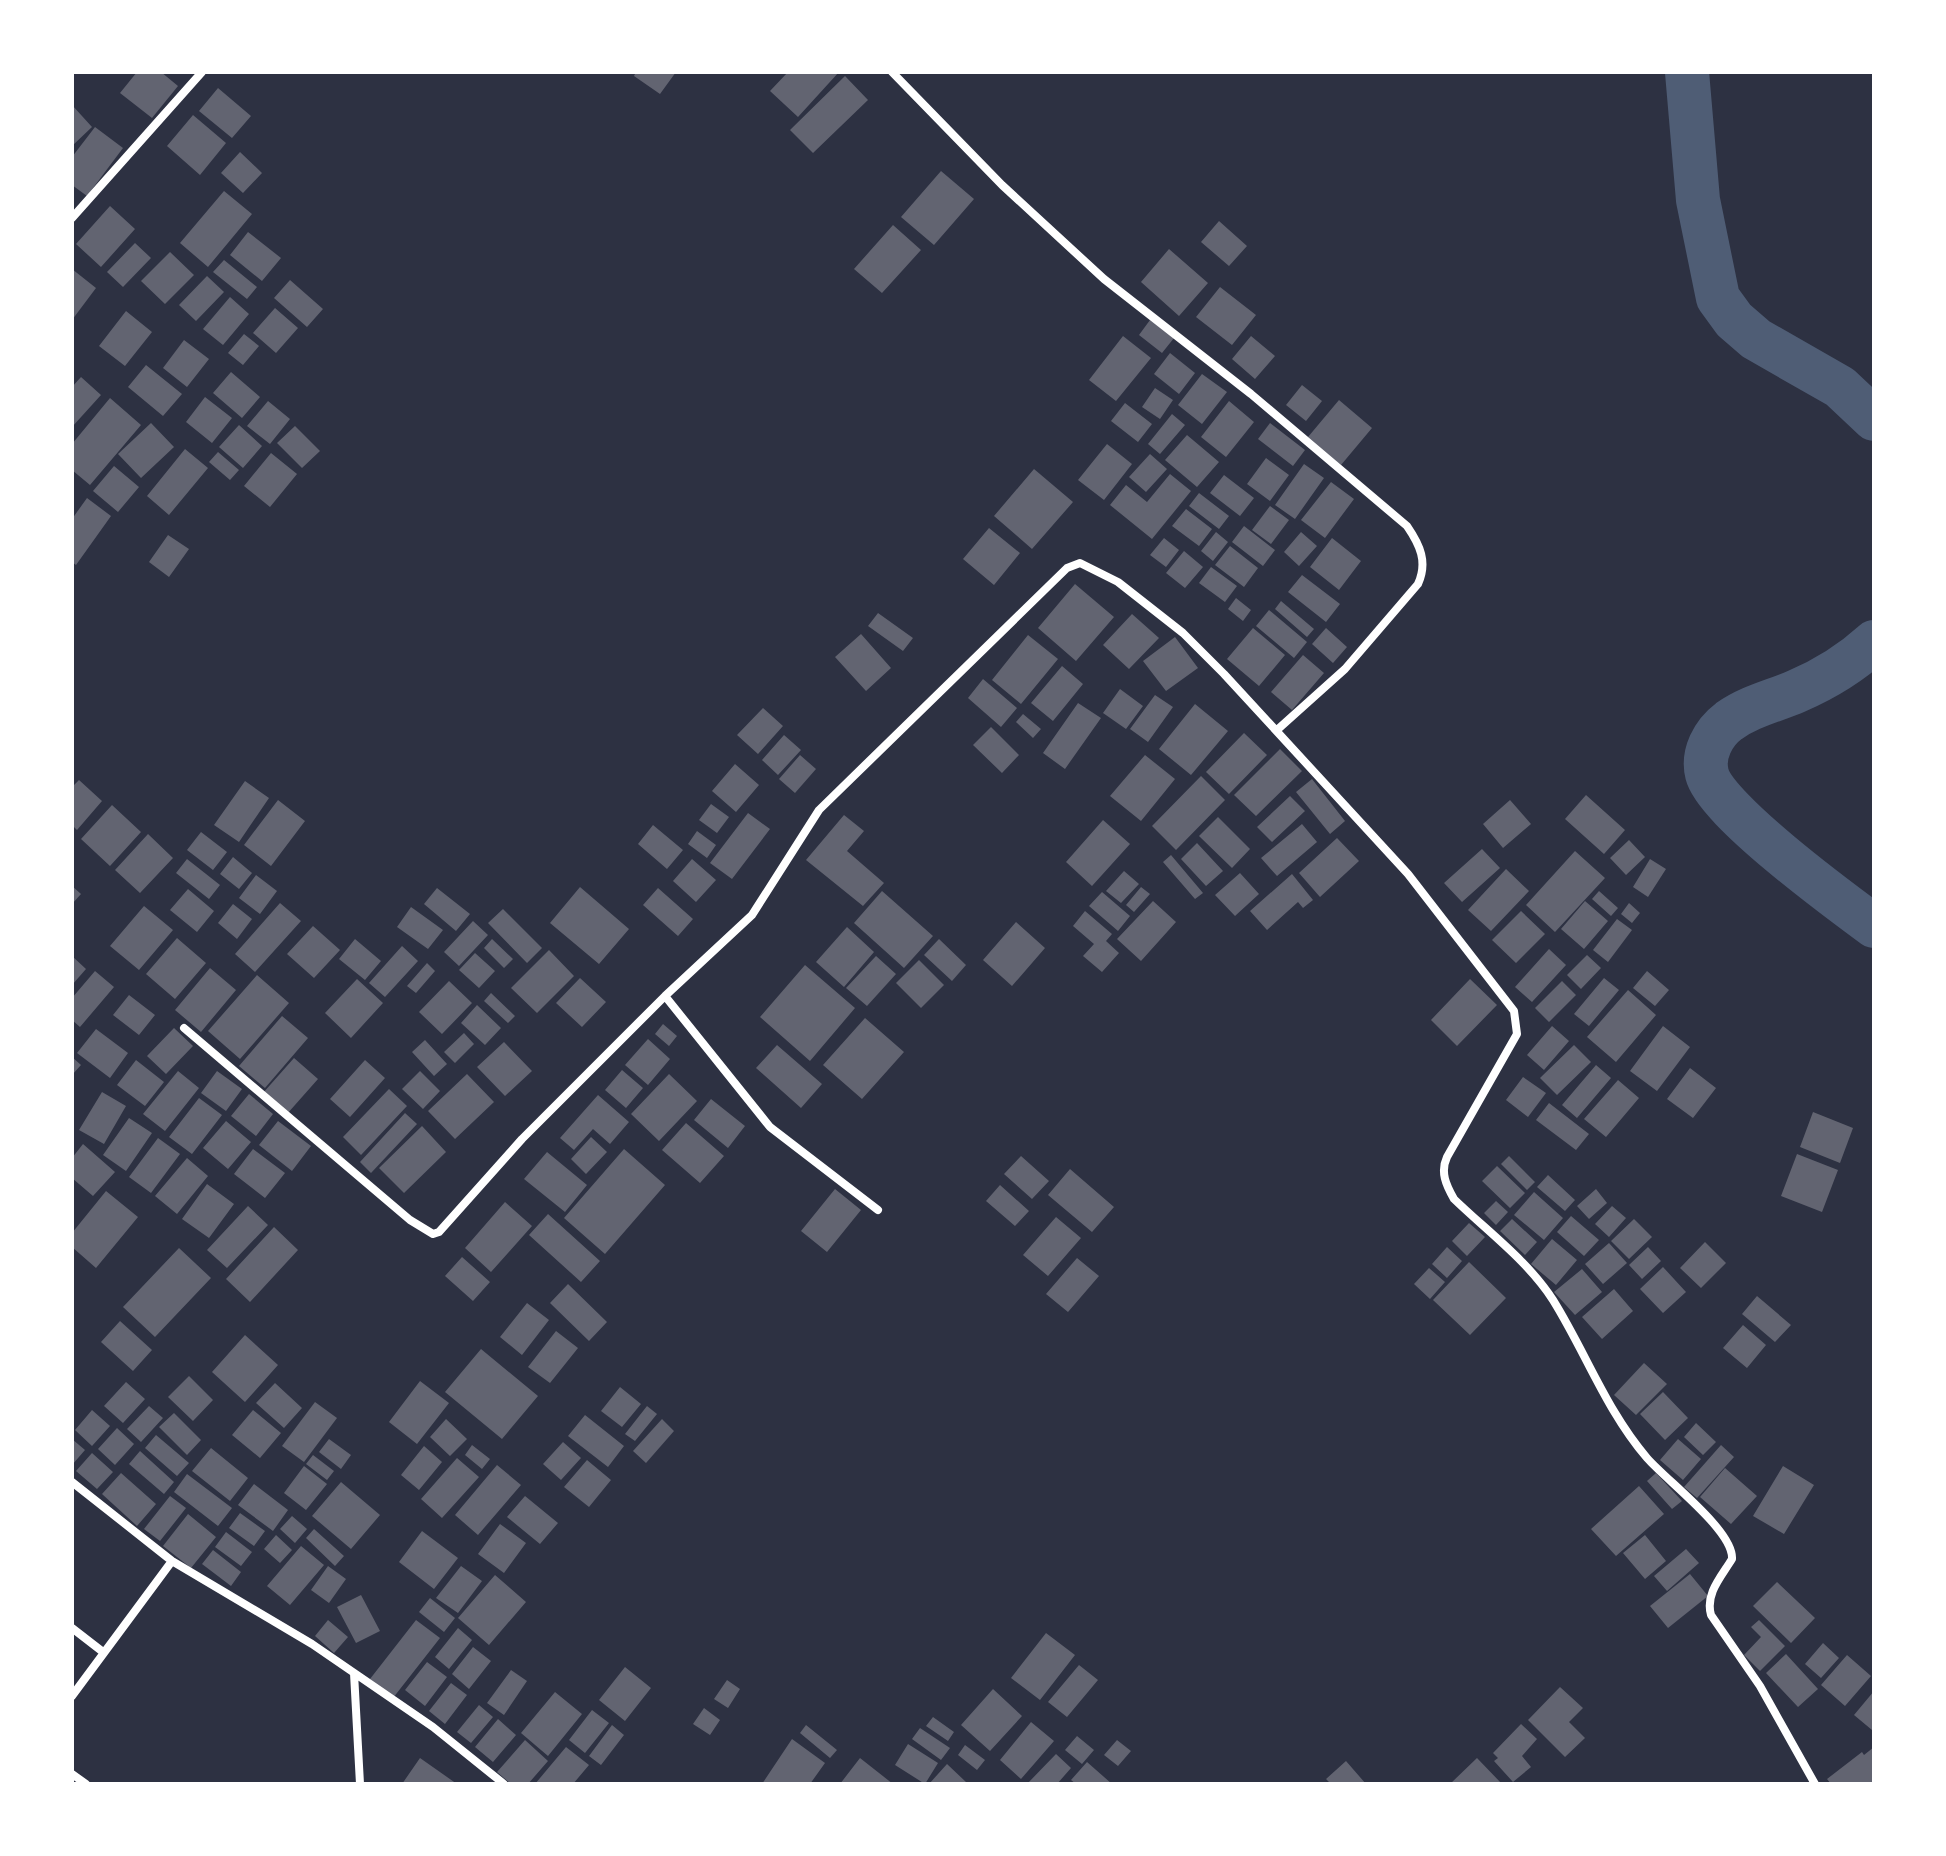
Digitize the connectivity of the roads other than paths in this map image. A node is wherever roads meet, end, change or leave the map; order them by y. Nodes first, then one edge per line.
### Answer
1 (202, 72) edge
2 (892, 72) edge
3 (72, 218) edge
4 (1277, 730) junction
5 (665, 996) junction
6 (184, 1028) dead end
7 (878, 1210) dead end
8 (72, 1482) edge
9 (172, 1561) junction
10 (72, 1628) edge
11 (103, 1652) junction
12 (354, 1673) junction
13 (72, 1696) edge
14 (72, 1774) edge
15 (86, 1784) edge
16 (360, 1784) edge
17 (504, 1784) edge
18 (1815, 1784) edge

1 - 3 street
2 - 4 street
4 - 5 street
4 - 18 street
5 - 6 street
5 - 7 street
8 - 9 street
9 - 11 street
9 - 12 street
10 - 11 street
11 - 13 street
12 - 16 street
12 - 17 street
14 - 15 street

